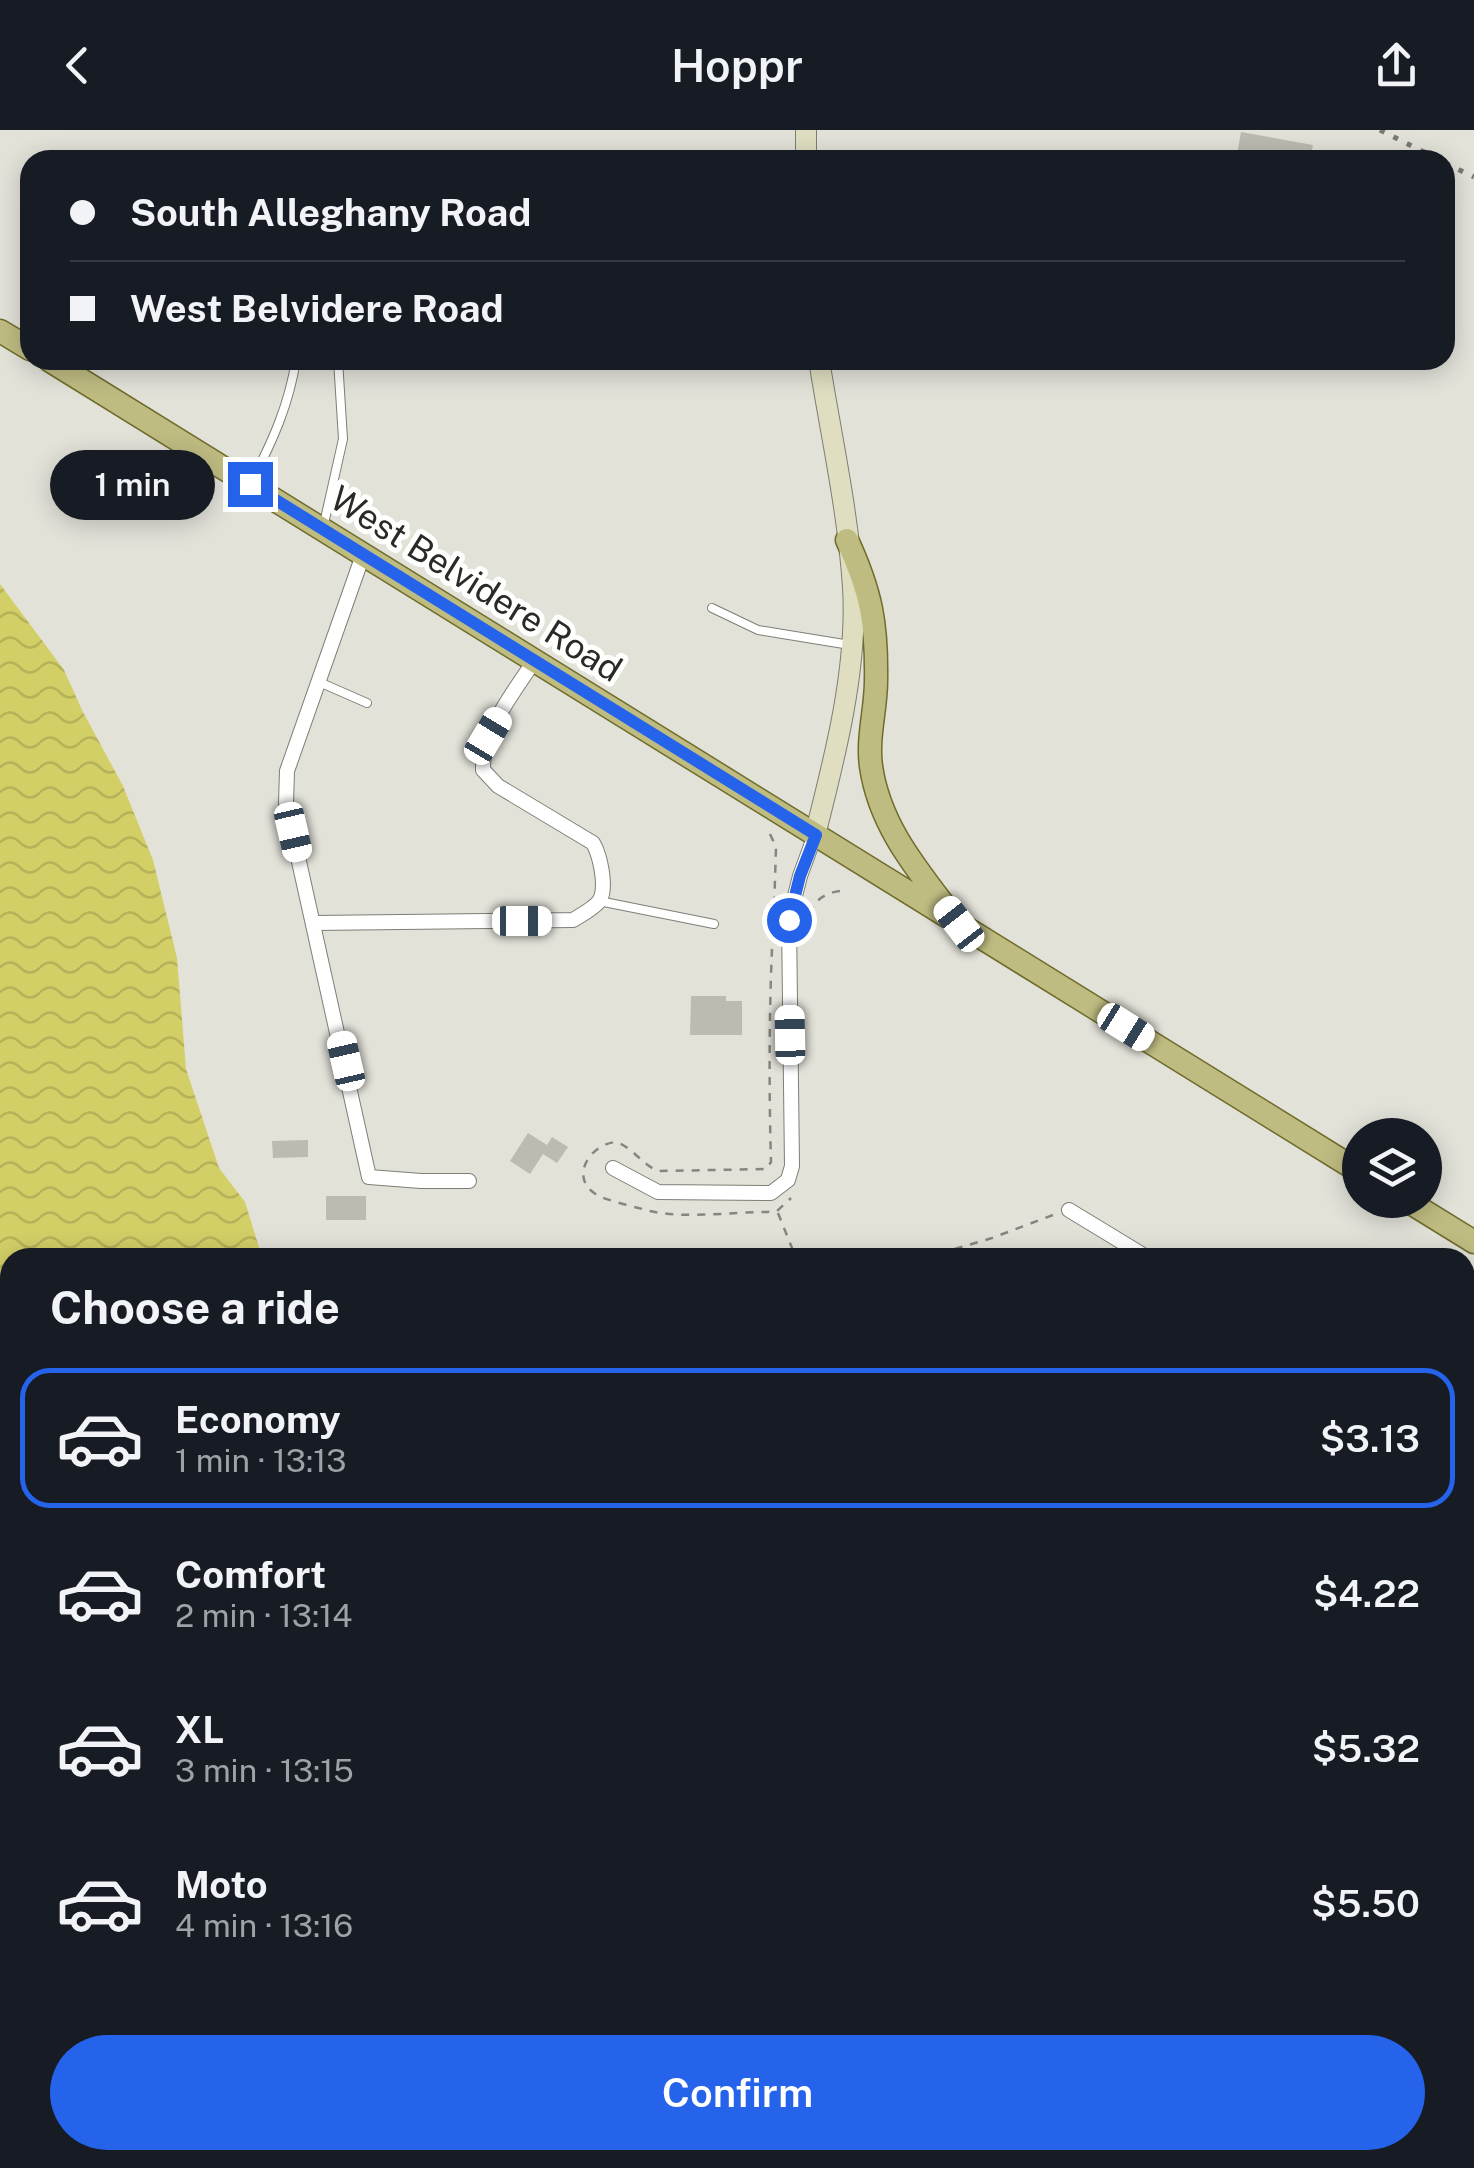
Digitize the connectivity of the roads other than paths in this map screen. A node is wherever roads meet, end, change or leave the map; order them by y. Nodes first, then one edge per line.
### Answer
1 (65, 370) edge
2 (294, 370) edge
3 (339, 370) edge
4 (821, 370) edge
5 (250, 484) junction
6 (323, 530) junction
7 (847, 540) junction
8 (363, 556) junction
9 (712, 608) dead end
10 (850, 645) junction
11 (534, 661) junction
12 (319, 682) junction
13 (367, 703) dead end
14 (816, 835) junction
15 (599, 902) junction
16 (314, 922) junction
17 (714, 924) dead end
18 (959, 924) junction
19 (1342, 1161) edge
20 (613, 1168) dead end
21 (470, 1181) dead end
22 (1069, 1210) road end
23 (1435, 1218) edge
24 (1474, 1242) edge
25 (1132, 1248) edge

1 - 5 main road, West Belvidere Road
2 - 5 lane
3 - 6 lane
4 - 7 street
5 - 6 main road, West Belvidere Road
6 - 8 main road, West Belvidere Road
7 - 10 street
7 - 18 main road
8 - 11 main road, West Belvidere Road
8 - 12 street
9 - 10 lane
10 - 14 street
11 - 14 main road, West Belvidere Road
11 - 15 street
12 - 13 lane
12 - 16 street
14 - 18 main road, West Belvidere Road
14 - 20 street
15 - 16 street
15 - 17 lane
16 - 21 street
18 - 19 main road, West Belvidere Road
22 - 25 street
23 - 24 main road

